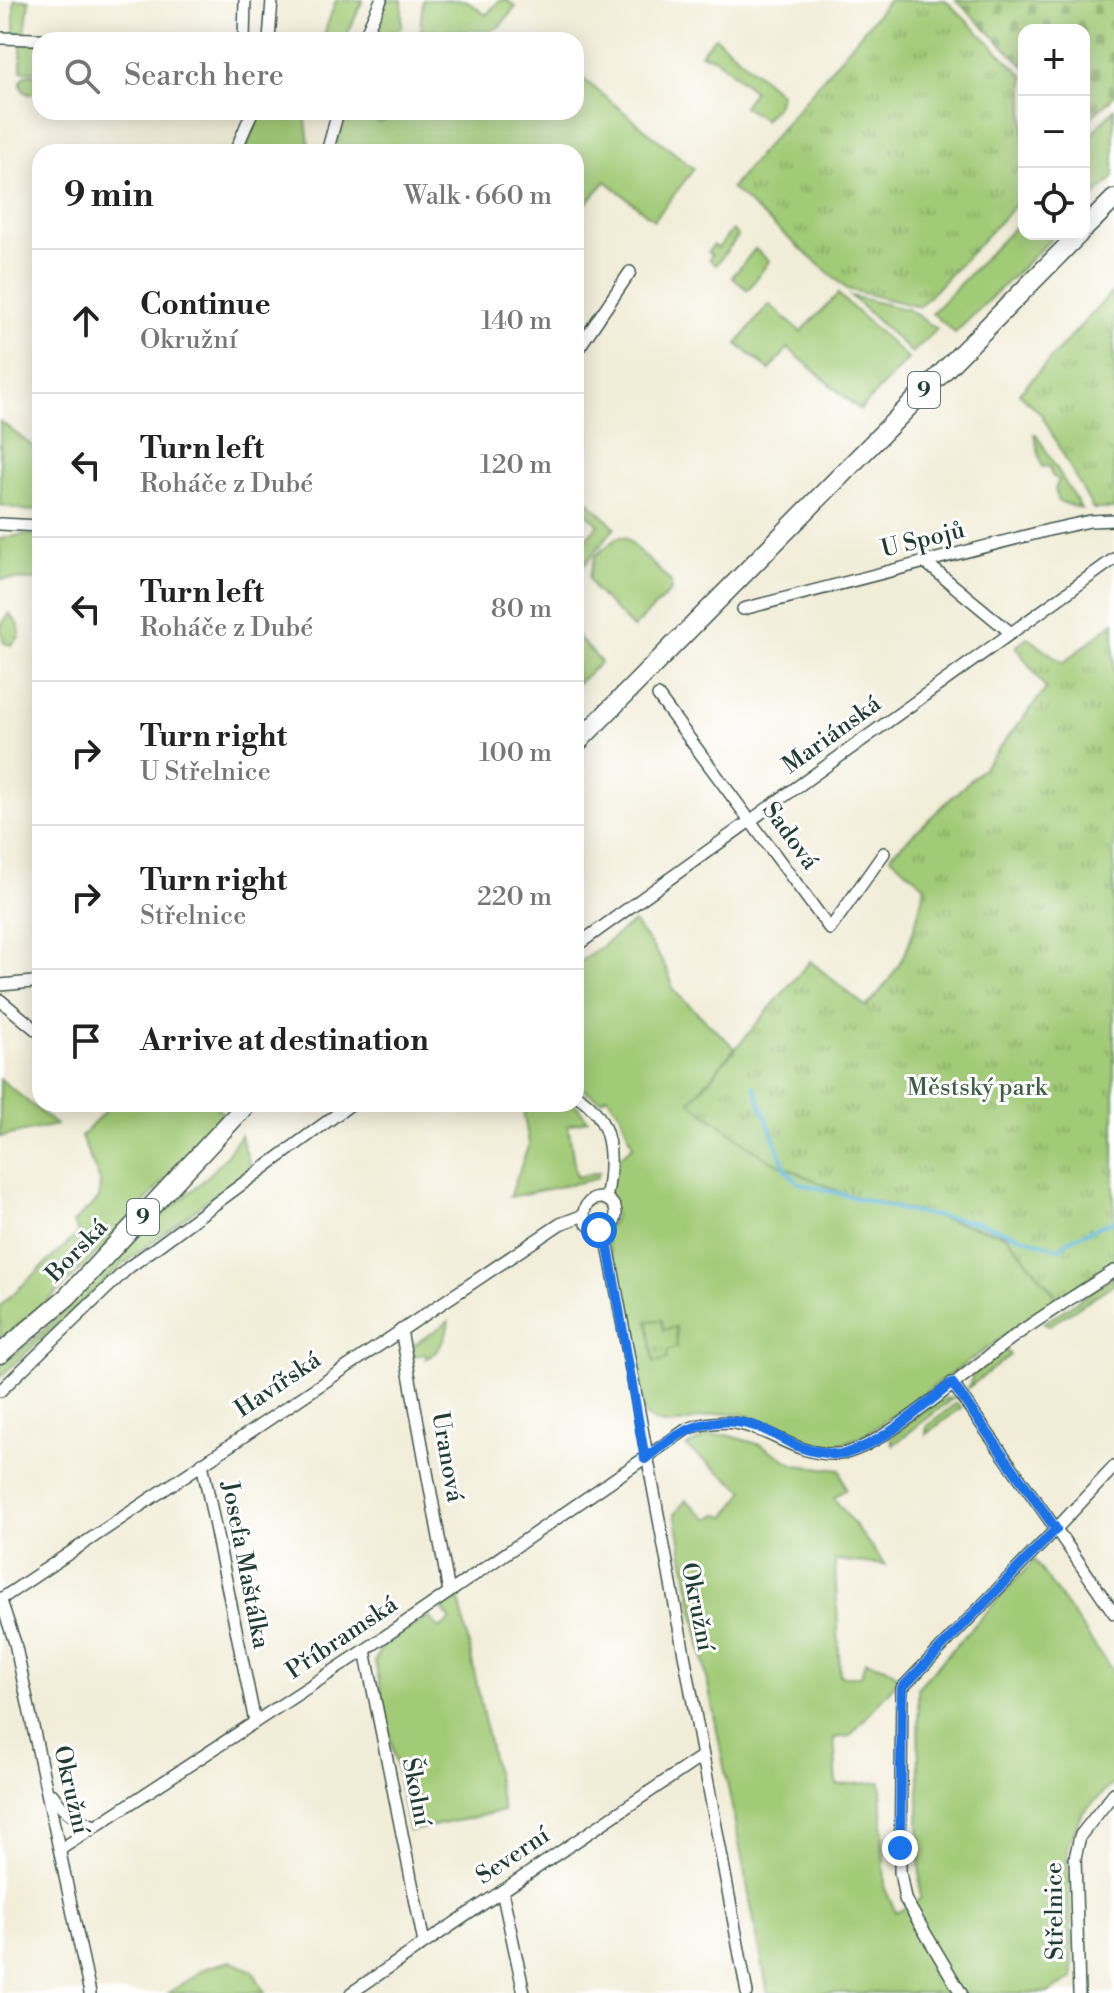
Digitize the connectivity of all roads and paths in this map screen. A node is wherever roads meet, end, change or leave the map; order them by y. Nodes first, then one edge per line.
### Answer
1 (245, 0) edge
2 (272, 0) edge
3 (381, 0) edge
4 (244, 32) edge
5 (270, 32) edge
6 (367, 32) edge
7 (0, 38) edge
8 (32, 39) edge
9 (249, 120) edge
10 (336, 120) edge
11 (238, 144) edge
12 (329, 144) edge
13 (1114, 199) edge
14 (1090, 223) edge
15 (1073, 240) edge
16 (630, 272) dead end
17 (584, 340) edge
18 (1114, 520) edge
19 (0, 524) edge
20 (32, 526) edge
21 (1114, 559) edge
22 (925, 562) junction
23 (743, 609) dead end
24 (1011, 633) junction
25 (658, 696) dead end
26 (584, 734) edge
27 (752, 820) junction
28 (884, 853) dead end
29 (584, 940) edge
30 (32, 982) edge
31 (0, 985) edge
32 (0, 1000) edge
33 (32, 1026) edge
34 (584, 1101) edge
35 (240, 1112) edge
36 (340, 1112) edge
37 (606, 1199) junction
38 (584, 1215) junction
39 (605, 1229) junction
40 (1114, 1271) edge
41 (401, 1330) junction
42 (0, 1354) edge
43 (952, 1383) junction
44 (0, 1391) edge
45 (645, 1459) junction
46 (202, 1463) junction
47 (1114, 1467) edge
48 (1056, 1529) junction
49 (449, 1592) junction
50 (0, 1598) edge
51 (1114, 1613) edge
52 (365, 1650) junction
53 (255, 1722) junction
54 (701, 1757) junction
55 (47, 1786) junction
56 (1114, 1793) edge
57 (96, 1826) junction
58 (61, 1849) junction
59 (502, 1891) junction
60 (424, 1943) junction
61 (90, 1993) edge
62 (351, 1993) edge
63 (524, 1993) edge
64 (747, 1993) edge
65 (961, 1993) edge
66 (1079, 1993) edge

1 - 4 street
2 - 5 street
3 - 6 street
7 - 8 street
9 - 11 street
10 - 12 street
13 - 14 main road
15 - 26 main road, 9
16 - 17 street
18 - 22 street, U Spojů
19 - 20 street
21 - 24 street, Mariánská
22 - 23 street, U Spojů
22 - 24 street
24 - 27 street, Mariánská
25 - 27 street, Sadová
27 - 28 street, Sadová
27 - 29 street, Mariánská
30 - 31 street
32 - 33 street
34 - 37 street, Okružní
35 - 42 main road, Borská / 9
36 - 44 street
37 - 38 street
37 - 39 street, Okružní
38 - 39 street
38 - 41 street, Havířská
39 - 45 street, Okružní
40 - 43 street, Příbramská
41 - 46 street, Havířská
41 - 49 street, Uranová
43 - 45 street, Příbramská
43 - 48 street
45 - 49 street, Příbramská
45 - 54 street, Okružní
46 - 50 street, Havířská
46 - 53 street, Josefa Maštálka
47 - 48 street
48 - 51 street
48 - 65 street
49 - 52 street, Příbramská
50 - 55 street, Okružní
52 - 53 street, Příbramská
52 - 60 street, Školní
53 - 57 street, Příbramská
54 - 59 street, Severní
54 - 64 street, Okružní
55 - 57 street
55 - 58 street, Okružní
56 - 66 street, Střelnice
57 - 58 street, Příbramská
58 - 61 street, Okružní
59 - 60 street, Severní
59 - 63 street
60 - 62 street, Severní

